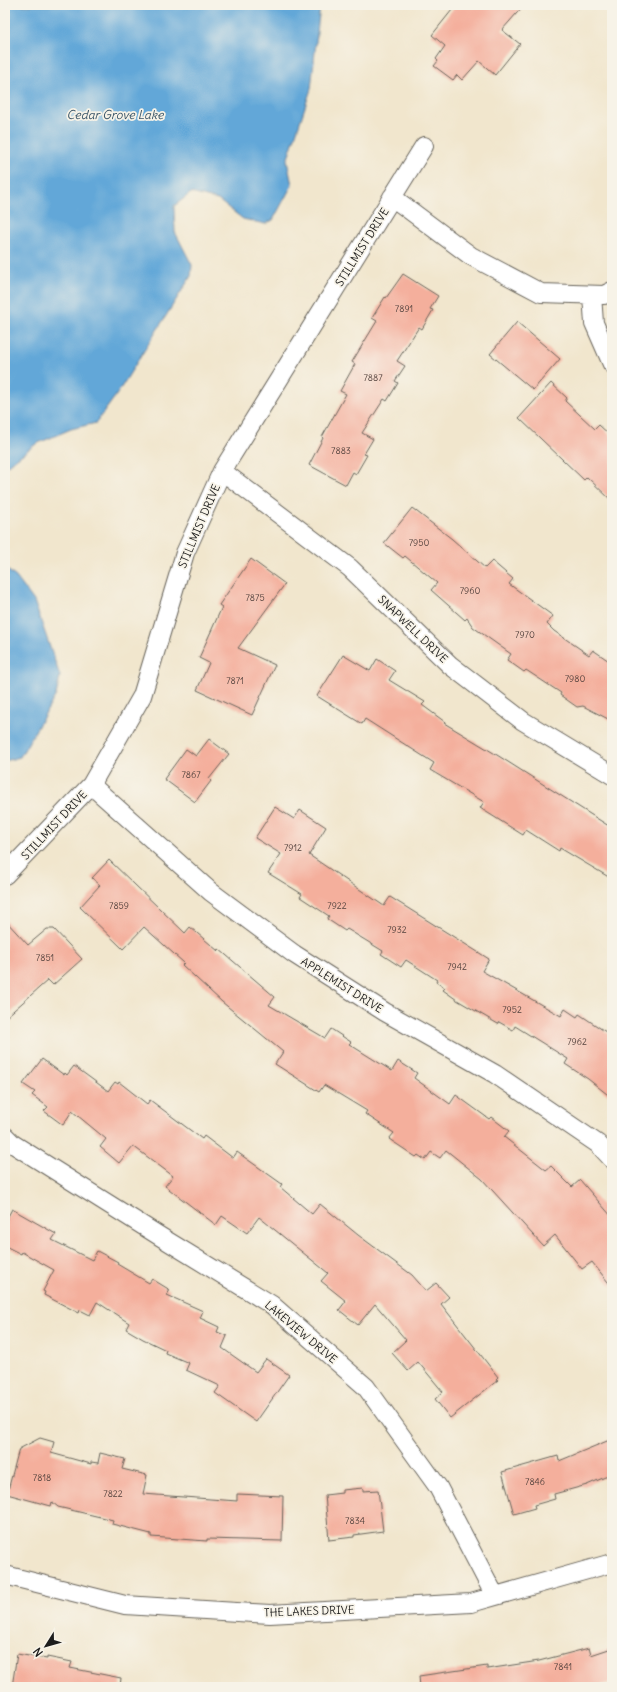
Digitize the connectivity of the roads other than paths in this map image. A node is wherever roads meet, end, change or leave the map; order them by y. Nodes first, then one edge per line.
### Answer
1 (424, 146) dead end
2 (392, 198) junction
3 (612, 291) edge
4 (592, 295) junction
5 (612, 364) edge
6 (222, 471) junction
7 (612, 775) edge
8 (91, 785) junction
9 (5, 875) edge
10 (5, 1136) edge
11 (612, 1159) edge
12 (612, 1563) edge
13 (5, 1575) edge
14 (495, 1596) junction

1 - 2 street, STILLMIST DRIVE
2 - 4 street, STILLMIST DRIVE
2 - 6 street, STILLMIST DRIVE
3 - 4 street, STILLMIST DRIVE
4 - 5 street
6 - 7 street, SNAPWELL DRIVE
6 - 8 street, STILLMIST DRIVE
8 - 9 street, STILLMIST DRIVE
8 - 11 street, APPLEMIST DRIVE
10 - 14 street, LAKEVIEW DRIVE
12 - 14 street, THE LAKES DRIVE
13 - 14 street, THE LAKES DRIVE

